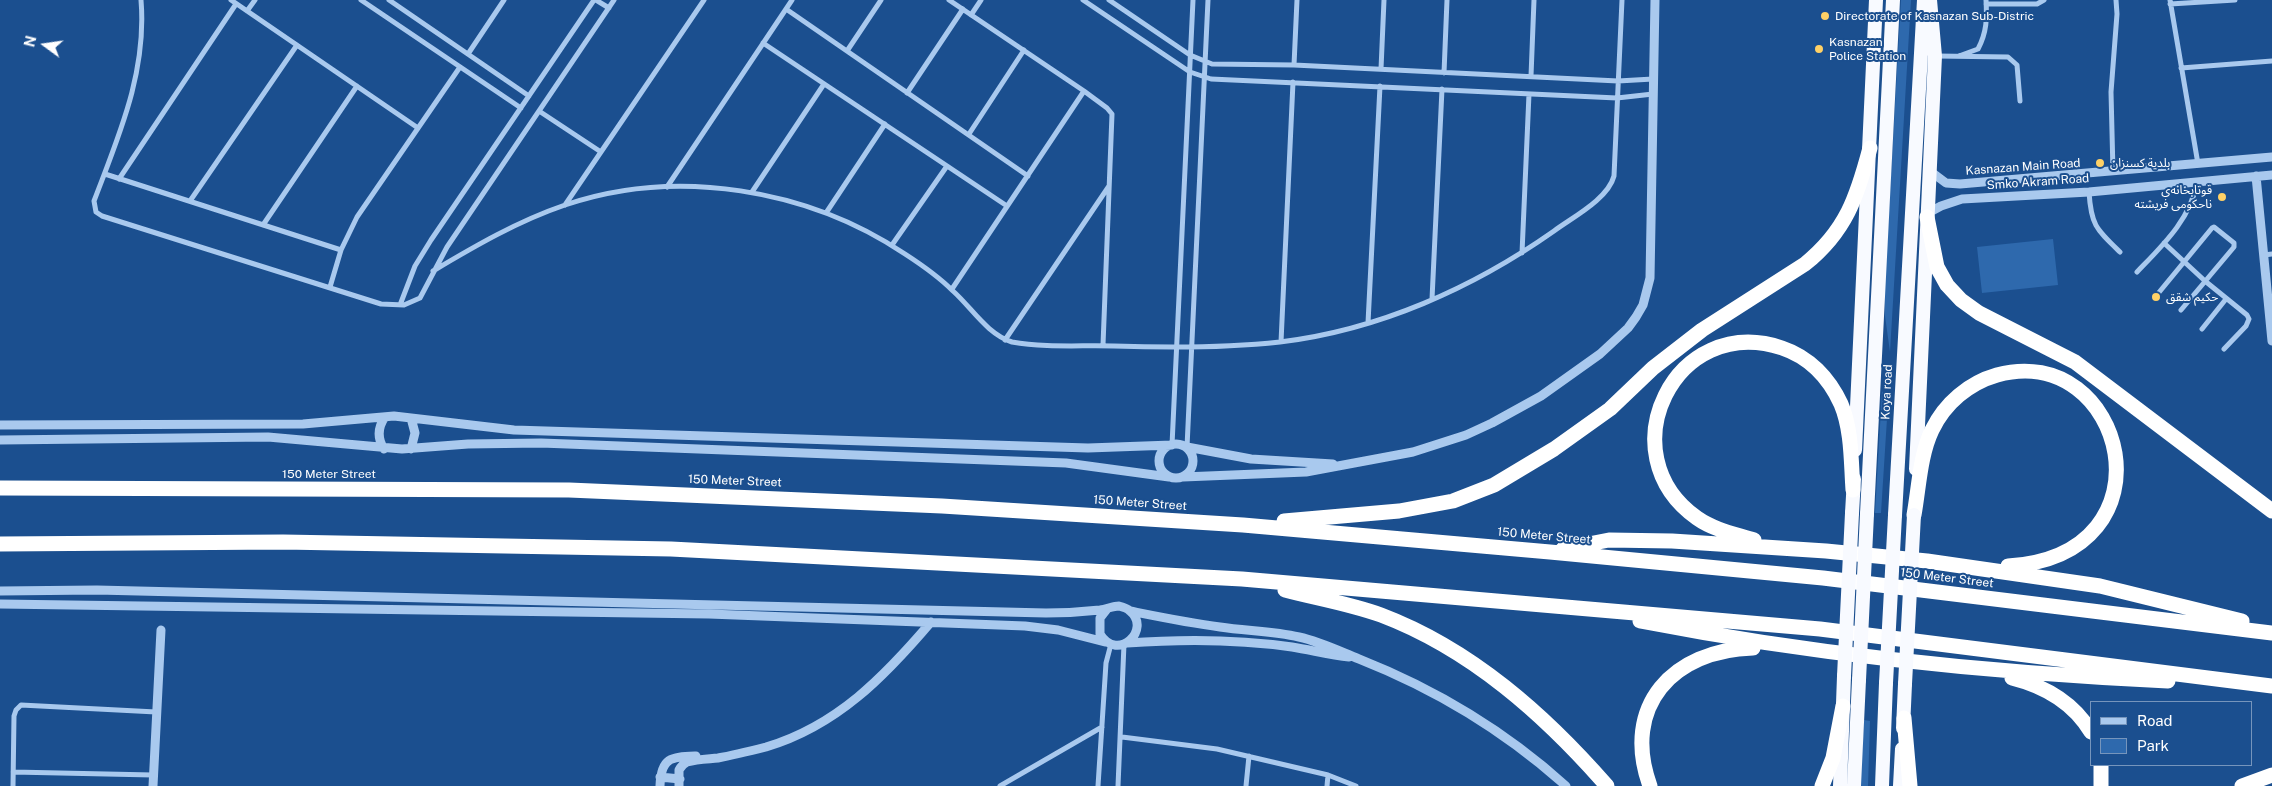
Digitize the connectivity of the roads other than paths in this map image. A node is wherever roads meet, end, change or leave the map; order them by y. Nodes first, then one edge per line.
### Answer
1 (141, 0) edge
2 (255, 0) edge
3 (362, 0) edge
4 (389, 0) edge
5 (504, 0) edge
6 (595, 0) edge
7 (614, 0) edge
8 (704, 0) edge
9 (792, 0) edge
10 (881, 0) edge
11 (981, 0) edge
12 (1083, 0) edge
13 (1109, 0) edge
14 (1193, 0) edge
15 (1208, 0) edge
16 (1298, 0) edge
17 (1384, 0) edge
18 (1447, 0) edge
19 (1534, 0) edge
20 (1622, 0) edge
21 (1655, 0) edge
22 (1876, 0) edge
23 (1893, 0) edge
24 (1924, 0) edge
25 (1930, 0) edge
26 (2044, 0) edge
27 (2116, 0) edge
28 (2235, 0) edge
29 (952, 1) edge
30 (234, 2) edge
31 (1986, 2) edge
32 (2170, 2) edge
33 (609, 8) junction
34 (786, 9) junction
35 (963, 9) junction
36 (247, 11) junction
37 (971, 15) junction
38 (763, 43) junction
39 (297, 45) junction
40 (1024, 50) junction
41 (847, 51) junction
42 (468, 54) junction
43 (1190, 55) junction
44 (1935, 56) junction
45 (1953, 57) junction
46 (2272, 60) edge
47 (1206, 63) junction
48 (1294, 65) junction
49 (460, 67) junction
50 (2181, 68) junction
51 (1381, 69) junction
52 (1190, 72) junction
53 (1444, 73) junction
54 (1531, 76) junction
55 (1205, 78) junction
56 (1653, 79) junction
57 (1618, 80) junction
58 (1293, 82) junction
59 (824, 84) junction
60 (357, 86) junction
61 (1380, 86) junction
62 (1442, 89) junction
63 (1084, 91) junction
64 (907, 92) junction
65 (1530, 94) junction
66 (1653, 94) junction
67 (529, 96) junction
68 (1617, 98) junction
69 (2020, 101) dead end
70 (521, 108) junction
71 (539, 111) junction
72 (885, 124) junction
73 (418, 128) junction
74 (968, 134) junction
75 (1870, 148) junction
76 (601, 152) junction
77 (2272, 157) edge
78 (2198, 164) junction
79 (948, 166) junction
80 (1930, 171) junction
81 (2113, 172) junction
82 (105, 174) junction
83 (2272, 175) edge
84 (1028, 176) junction
85 (2256, 176) junction
86 (119, 179) junction
87 (2197, 182) junction
88 (1110, 186) junction
89 (667, 187) junction
90 (752, 192) junction
91 (2089, 192) junction
92 (190, 201) junction
93 (565, 205) junction
94 (1007, 206) junction
95 (826, 213) junction
96 (1928, 215) junction
97 (263, 225) junction
98 (2164, 243) junction
99 (892, 245) junction
100 (341, 250) junction
101 (2120, 252) dead end
102 (1522, 253) junction
103 (2268, 254) edge
104 (2184, 262) junction
105 (433, 271) junction
106 (2137, 272) dead end
107 (2205, 281) junction
108 (330, 287) junction
109 (952, 289) junction
110 (2156, 296) dead end
111 (1432, 299) junction
112 (2226, 299) junction
113 (400, 305) junction
114 (2181, 310) dead end
115 (1368, 323) junction
116 (2271, 325) edge
117 (2202, 329) dead end
118 (1005, 340) junction
119 (2272, 341) edge
120 (1281, 342) junction
121 (1103, 345) junction
122 (1177, 348) junction
123 (1192, 348) junction
124 (2224, 349) dead end
125 (385, 417) junction
126 (411, 418) junction
127 (0, 425) edge
128 (0, 440) edge
129 (1172, 445) junction
130 (1187, 447) junction
131 (384, 448) junction
132 (411, 449) junction
133 (1338, 465) junction
134 (1169, 477) junction
135 (1183, 477) junction
136 (0, 488) edge
137 (1853, 490) junction
138 (2272, 511) edge
139 (1914, 515) junction
140 (1243, 525) junction
141 (0, 544) edge
142 (1782, 548) junction
143 (1550, 552) junction
144 (1977, 568) junction
145 (1242, 579) junction
146 (0, 591) edge
147 (0, 604) edge
148 (1545, 605) junction
149 (1107, 609) junction
150 (1130, 611) junction
151 (931, 622) junction
152 (161, 630) dead end
153 (2272, 631) edge
154 (1109, 643) junction
155 (1125, 644) junction
156 (1791, 648) junction
157 (1357, 658) junction
158 (1976, 668) junction
159 (2272, 686) edge
160 (1843, 706) junction
161 (156, 712) junction
162 (1904, 718) junction
163 (1102, 727) junction
164 (2090, 730) edge
165 (1122, 737) junction
166 (737, 755) junction
167 (1249, 756) junction
168 (2101, 766) edge
169 (13, 772) junction
170 (153, 775) junction
171 (1328, 775) junction
172 (2272, 775) edge
173 (1341, 779) junction
174 (660, 782) edge
175 (679, 783) edge
176 (13, 786) edge
177 (153, 786) edge
178 (1000, 786) edge
179 (1098, 786) edge
180 (1118, 786) edge
181 (1246, 786) edge
182 (1327, 786) edge
183 (1340, 786) edge
184 (1356, 786) edge
185 (1566, 786) edge
186 (1607, 786) edge
187 (1650, 786) edge
188 (1822, 786) edge
189 (1840, 786) edge
190 (1854, 786) edge
191 (1882, 786) edge
192 (1900, 786) edge
193 (1910, 786) edge
194 (2101, 786) edge
195 (2242, 786) edge

1 - 82 street
2 - 36 street
3 - 49 street
4 - 42 street
5 - 42 street
6 - 33 street
6 - 67 street
7 - 33 street
8 - 76 street
9 - 34 street
10 - 41 street
11 - 37 street
12 - 52 street
13 - 43 street
14 - 43 street
15 - 47 street
16 - 48 street
17 - 51 street
18 - 53 street
19 - 54 street
20 - 57 street
21 - 56 street
22 - 75 highway
23 - 190 highway, Koya road, bridge
24 - 191 highway, Koya road, bridge
25 - 44 highway
26 - 31 street
27 - 81 street
28 - 32 street
29 - 35 street
30 - 36 street
30 - 86 street
31 - 45 street
32 - 50 street
33 - 71 street
34 - 38 street
34 - 41 street
35 - 37 street
35 - 64 street
36 - 39 street
37 - 40 street
38 - 59 street
38 - 89 street
39 - 60 street
39 - 92 street
40 - 63 street
40 - 74 street
41 - 64 street
42 - 67 street
43 - 47 street
43 - 52 street
44 - 45 street
44 - 80 highway
45 - 69 street
46 - 50 street
47 - 48 street
47 - 55 street
48 - 51 street
49 - 70 street
49 - 73 street
50 - 78 street
51 - 53 street
52 - 55 street
52 - 122 street
53 - 54 street
54 - 57 street
55 - 58 street
55 - 123 street
56 - 57 street
56 - 66 street
57 - 68 street
58 - 61 street
58 - 120 street
59 - 72 street
59 - 90 street
60 - 73 street
60 - 97 street
61 - 62 street
61 - 115 street
62 - 65 street
62 - 111 street
63 - 84 street
63 - 88 street
64 - 74 street
65 - 68 street
65 - 102 street
66 - 68 street
66 - 133 street
67 - 70 street
68 - 102 street
70 - 113 street
71 - 76 street
71 - 105 street
72 - 79 street
72 - 95 street
73 - 100 street
74 - 84 street
75 - 137 highway
75 - 140 highway
76 - 93 street
77 - 78 street, Kasnazan Main Road
78 - 81 street, Kasnazan Main Road
79 - 94 street
79 - 99 street
80 - 81 street, Kasnazan Main Road
80 - 96 highway
82 - 86 street
82 - 108 street
83 - 85 street, Smko Akram Road
84 - 94 street
85 - 87 street, Smko Akram Road
85 - 103 street
86 - 92 street
87 - 91 street, Smko Akram Road
87 - 98 street
88 - 118 street
88 - 121 street
89 - 90 street
89 - 93 street
90 - 95 street
91 - 96 street, Smko Akram Road
91 - 101 street
92 - 97 street
93 - 105 street
94 - 109 street
95 - 99 street
96 - 138 highway
96 - 139 highway
97 - 100 street
98 - 104 street
98 - 106 street
99 - 109 street
100 - 108 street
102 - 111 street
103 - 116 street
104 - 107 street
104 - 107 street
104 - 110 street
105 - 113 street
107 - 112 street
107 - 114 street
108 - 113 street
109 - 118 street
111 - 115 street
112 - 117 street
112 - 124 street
115 - 120 street
116 - 119 street
118 - 121 street
120 - 123 street
121 - 122 street
122 - 123 street
122 - 129 street
123 - 130 street
125 - 126 street
125 - 127 street
125 - 131 street
126 - 129 street
126 - 132 street
128 - 131 street
129 - 130 street
129 - 134 street
130 - 133 street
130 - 135 street
131 - 132 street
132 - 134 street
133 - 135 street
134 - 135 street
136 - 140 highway, 150 Meter Street
137 - 142 highway
137 - 160 highway, bridge
139 - 144 highway
139 - 162 highway, bridge
140 - 143 highway, 150 Meter Street
141 - 145 highway
142 - 143 highway
142 - 144 highway
143 - 153 highway, 150 Meter Street
144 - 153 highway
145 - 148 highway
145 - 186 highway
146 - 149 street
147 - 151 street
148 - 156 highway
148 - 159 highway
149 - 150 street
149 - 154 street
150 - 155 street
150 - 157 street
151 - 154 street
151 - 166 street
152 - 161 street
154 - 155 street
154 - 163 street
155 - 157 street
155 - 165 street
156 - 158 highway
156 - 187 highway
157 - 185 street
158 - 159 highway
158 - 164 highway
160 - 188 highway
160 - 189 highway
161 - 169 street
161 - 170 street
162 - 192 highway
162 - 193 highway
163 - 178 street
163 - 179 street
165 - 167 street
165 - 180 street
166 - 174 street
166 - 175 street
167 - 171 street
167 - 181 street
168 - 194 highway
169 - 170 street
169 - 176 street
170 - 177 street
171 - 173 street
171 - 182 street
172 - 195 highway
173 - 183 street
173 - 184 street
174 - 175 street

